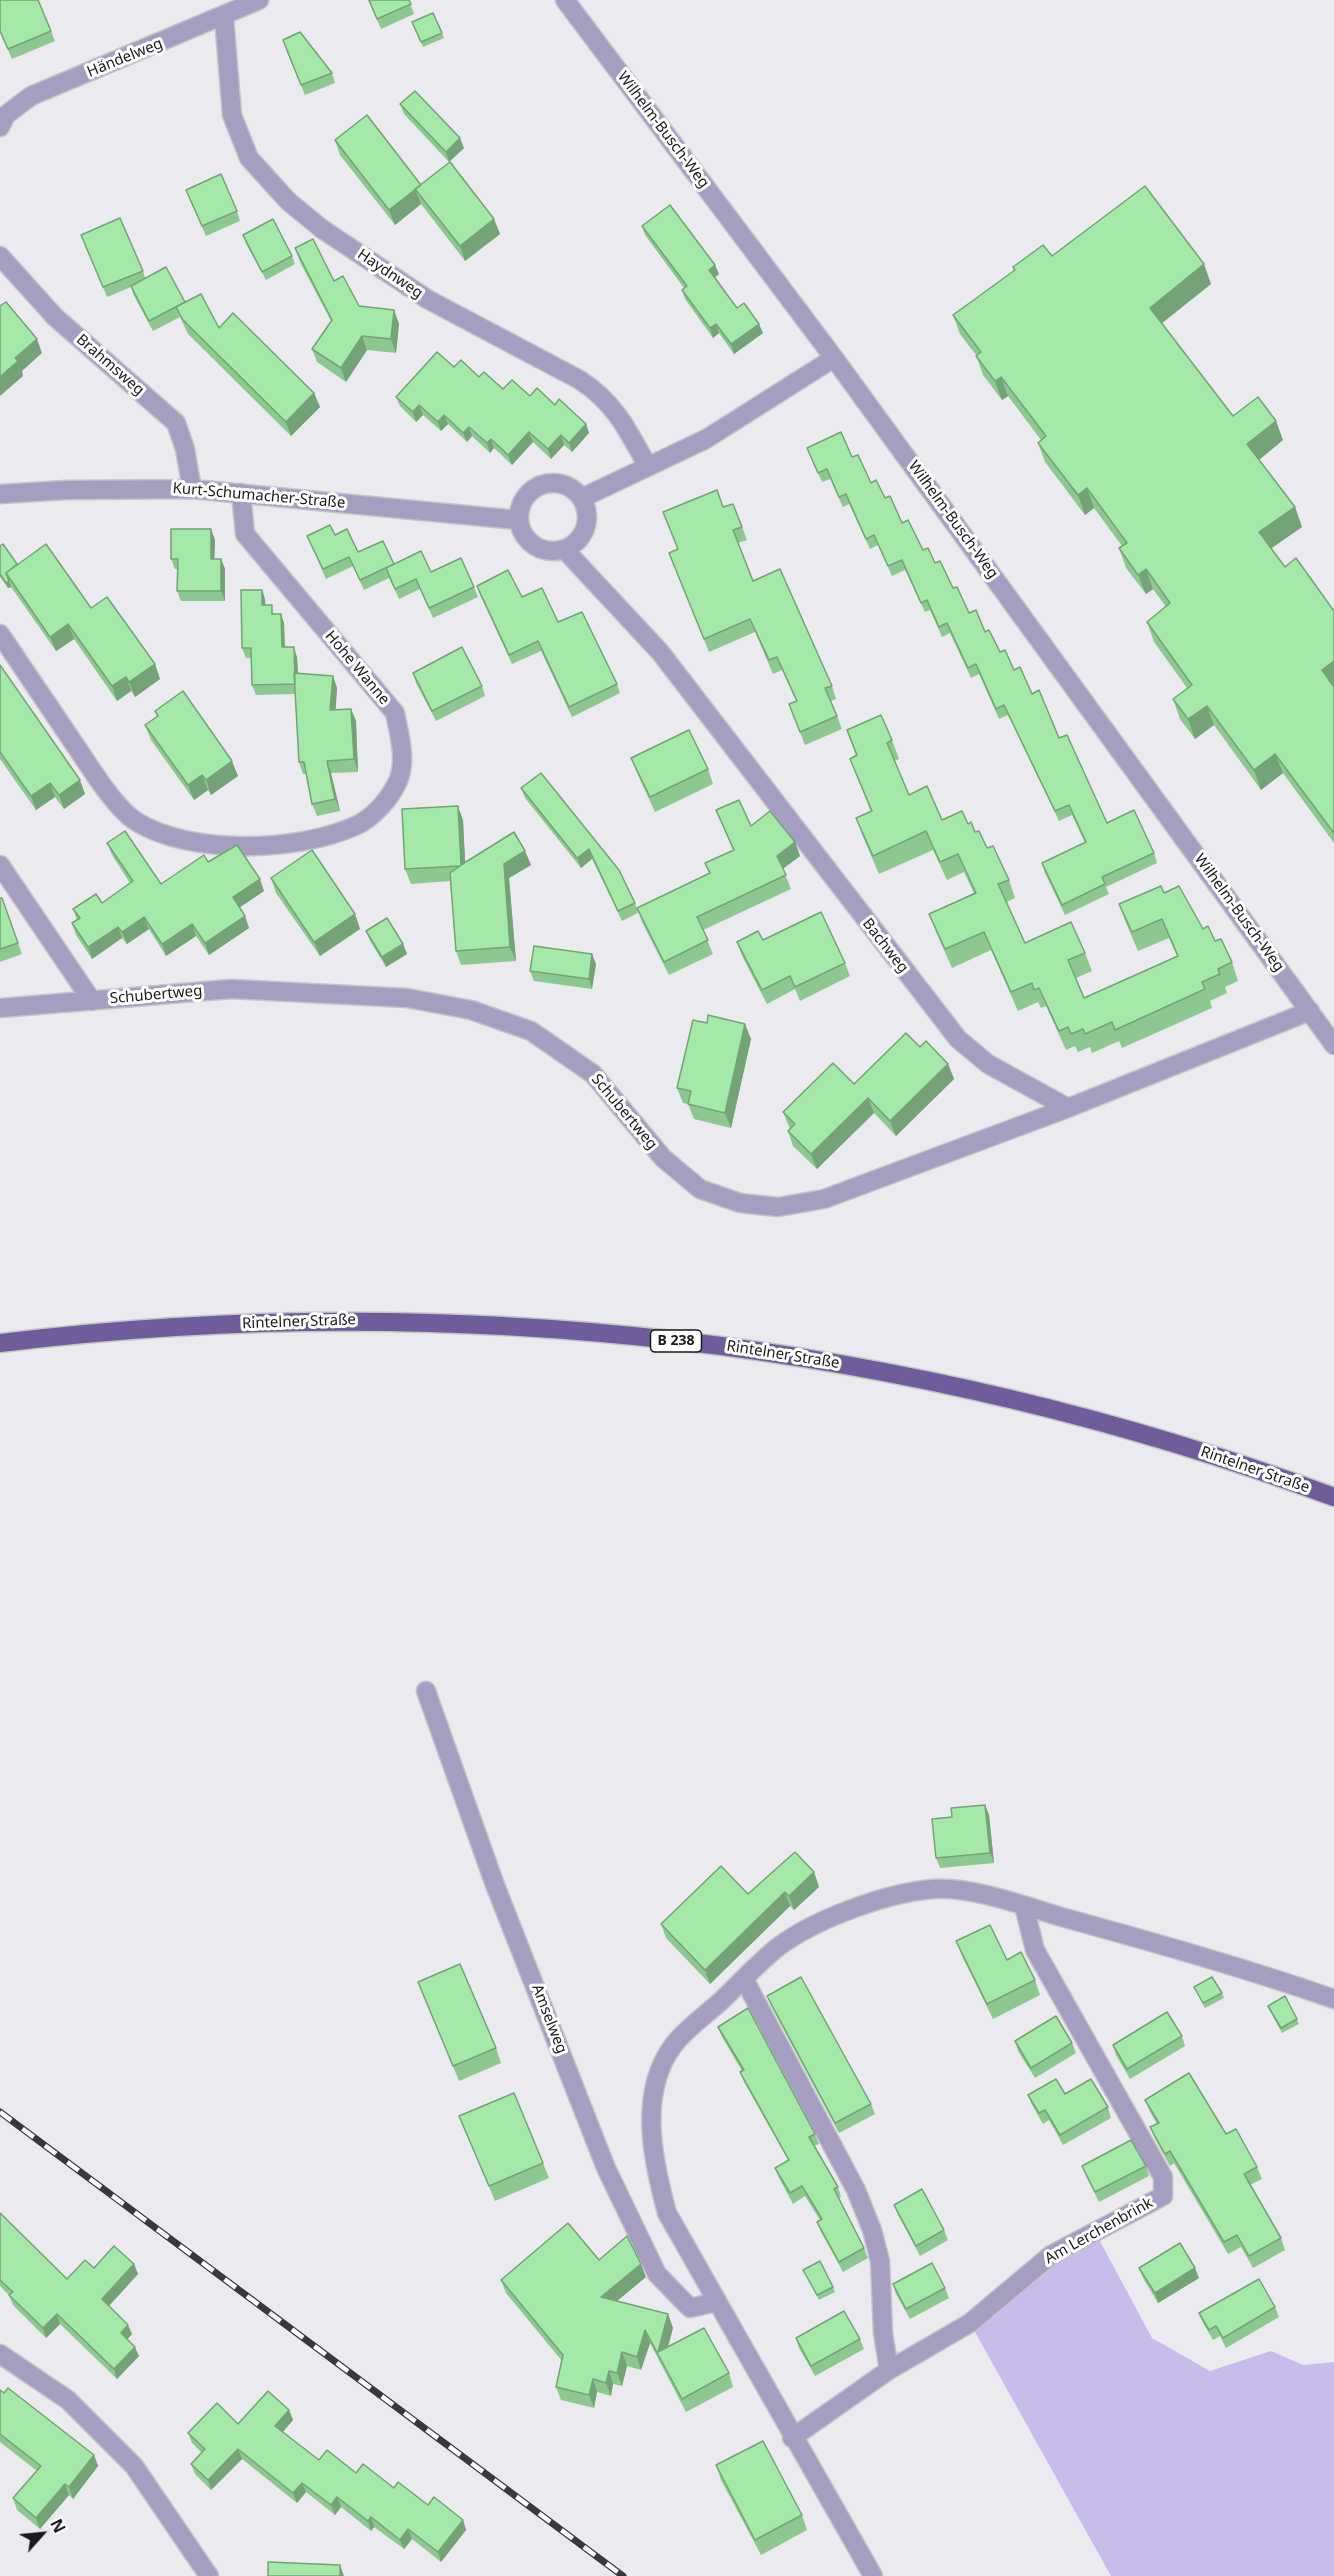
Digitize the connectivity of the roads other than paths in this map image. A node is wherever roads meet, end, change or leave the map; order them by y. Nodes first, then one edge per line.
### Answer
1 (259, 0) edge
2 (565, 0) edge
3 (224, 17) junction
4 (0, 127) edge
5 (0, 256) edge
6 (834, 358) junction
7 (647, 465) junction
8 (192, 489) junction
9 (241, 493) junction
10 (0, 494) edge
11 (582, 498) junction
12 (518, 520) junction
13 (565, 549) junction
14 (0, 634) edge
15 (0, 865) edge
16 (92, 1001) junction
17 (0, 1008) edge
18 (1311, 1011) junction
19 (1334, 1045) edge
20 (1068, 1108) junction
21 (0, 1343) edge
22 (1334, 1497) edge
23 (426, 1691) dead end
24 (1024, 1906) junction
25 (744, 1978) junction
26 (1334, 1999) edge
27 (717, 2302) junction
28 (0, 2354) edge
29 (889, 2370) junction
30 (792, 2438) junction
31 (209, 2576) edge
32 (873, 2576) edge

1 - 3 street, Händelweg
2 - 6 street, Wilhelm-Busch-Weg
3 - 4 street, Händelweg
3 - 7 street, Haydnweg
5 - 8 street, Brahmsweg
6 - 7 street
6 - 18 street, Wilhelm-Busch-Weg
7 - 11 street
8 - 9 street, Kurt-Schumacher-Straße
8 - 10 street, Kurt-Schumacher-Straße
9 - 12 street, Kurt-Schumacher-Straße
9 - 14 street, Hohe Wanne
11 - 12 street
11 - 13 street
12 - 13 street
13 - 20 street, Bachweg
15 - 16 street, Schubertweg
16 - 17 street, Schubertweg
16 - 20 street, Schubertweg
18 - 19 street, Wilhelm-Busch-Weg
18 - 20 street
21 - 22 main road, Rintelner Straße / B 238
23 - 27 street, Amselweg
24 - 25 street
24 - 26 street
24 - 29 street, Am Lerchenbrink
25 - 27 street
25 - 29 street
27 - 30 street
28 - 31 street
29 - 30 street, Am Lerchenbrink
30 - 32 street

